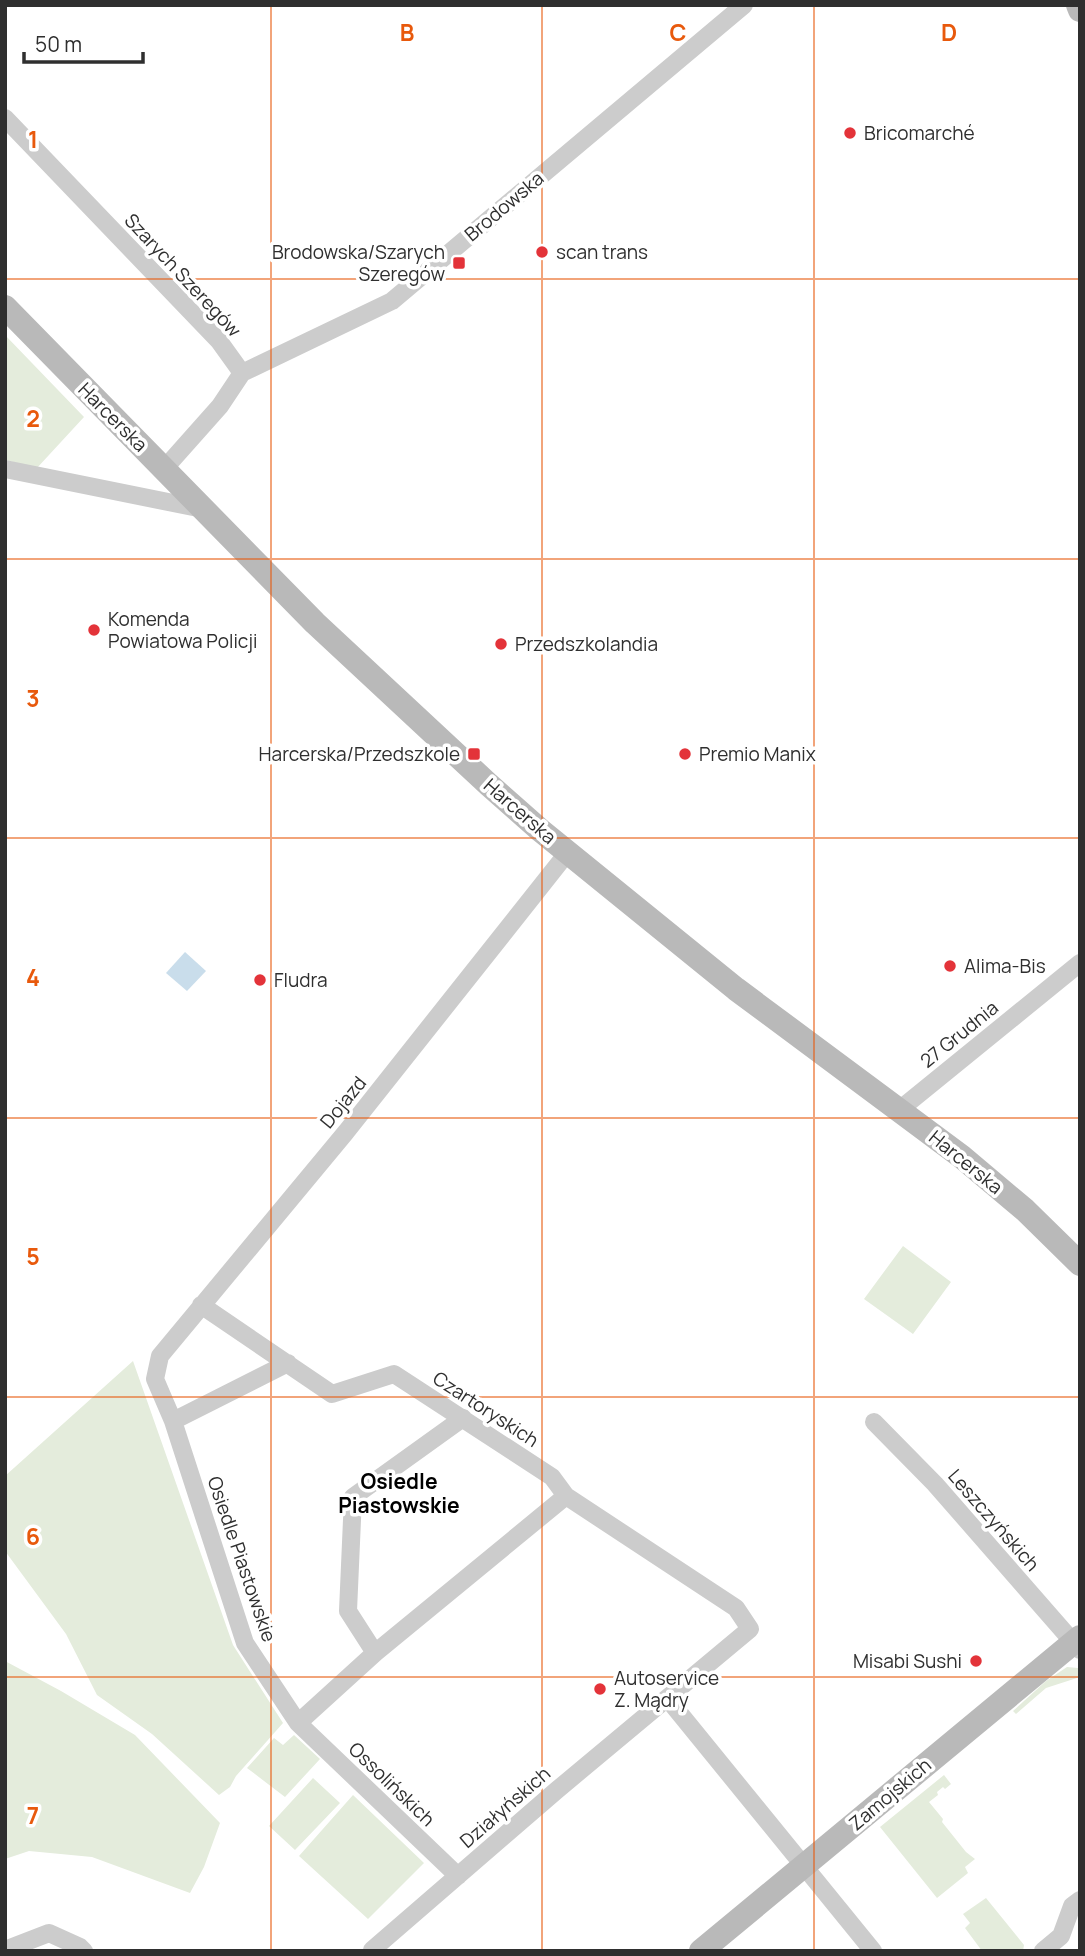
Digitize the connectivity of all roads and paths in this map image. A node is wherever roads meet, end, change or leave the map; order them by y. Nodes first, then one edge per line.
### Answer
1 (744, 5) edge
2 (1078, 5) edge
3 (1080, 10) edge
4 (5, 118) edge
5 (5, 307) edge
6 (242, 373) junction
7 (5, 469) edge
8 (164, 469) junction
9 (204, 509) junction
10 (568, 852) junction
11 (1080, 963) edge
12 (898, 1111) junction
13 (1080, 1264) edge
14 (201, 1306) junction
15 (288, 1363) junction
16 (155, 1379) joint
17 (463, 1418) junction
18 (173, 1421) junction
19 (874, 1422) dead end
20 (566, 1496) junction
21 (736, 1608) joint
22 (1078, 1643) edge
23 (374, 1653) junction
24 (668, 1699) junction
25 (298, 1723) junction
26 (804, 1864) junction
27 (458, 1876) junction
28 (1080, 1900) edge
29 (5, 1950) edge
30 (372, 1950) edge
31 (84, 1951) edge
32 (701, 1951) edge
33 (873, 1951) edge
34 (1043, 1951) edge

1 - 6 street, Brodowska
2 - 3 street
4 - 6 street, Szarych Szeregów
5 - 8 street, Harcerska
6 - 8 street
7 - 9 street
8 - 9 street, Harcerska
9 - 10 street, Harcerska
10 - 12 street, Harcerska
10 - 14 street, Dojazd
11 - 12 street, 27 Grudnia
12 - 13 street, Harcerska
14 - 15 street, Czartoryskich
14 - 16 street, Dojazd
15 - 17 street, Czartoryskich
15 - 18 street
16 - 18 street, Osiedle Piastowskie
17 - 20 street, Czartoryskich
17 - 23 street
18 - 25 street, Osiedle Piastowskie
19 - 22 street, Leszczyńskich
20 - 21 street, Czartoryskich
20 - 23 street
21 - 24 street, Działyńskich
22 - 26 street, Zamojskich
23 - 25 street
24 - 26 street
24 - 27 street, Działyńskich
25 - 27 street, Ossolińskich
26 - 32 street, Zamojskich
26 - 33 street
27 - 30 street, Działyńskich
28 - 34 street
29 - 31 street

